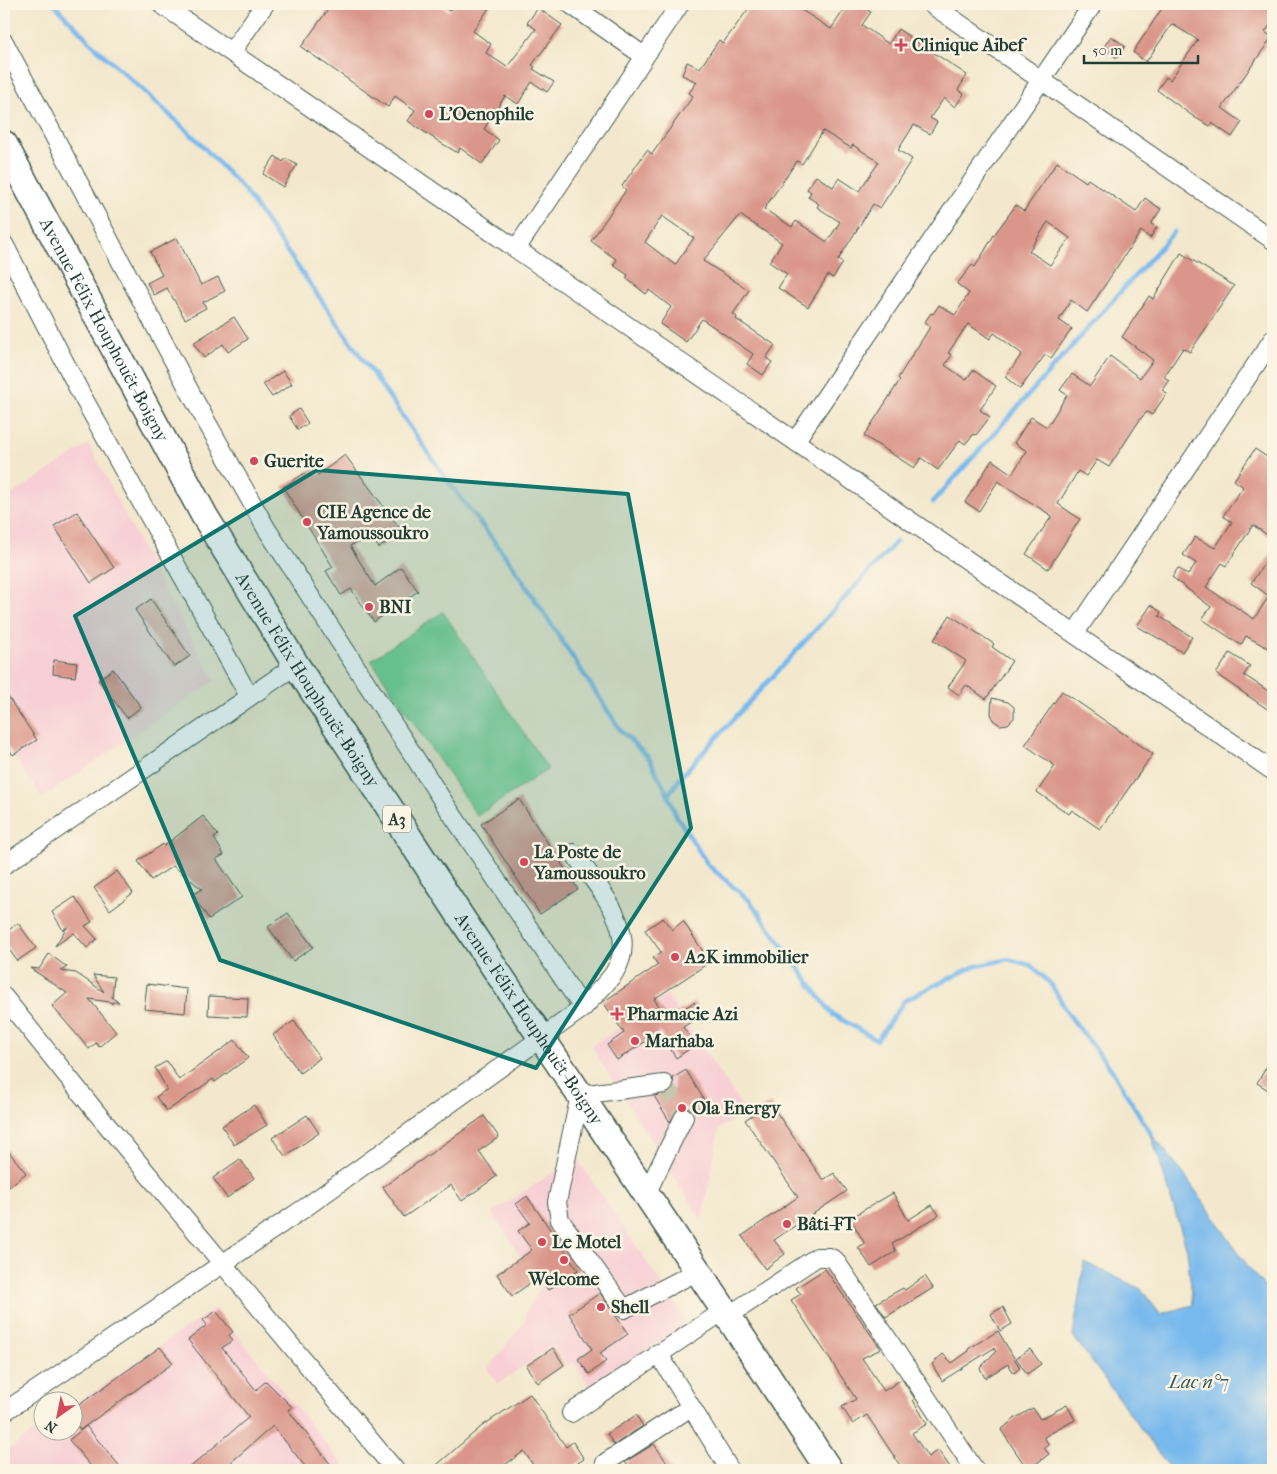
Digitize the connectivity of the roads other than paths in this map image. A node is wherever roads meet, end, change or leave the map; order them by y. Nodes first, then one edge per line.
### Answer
1 (161, 4) edge
2 (265, 4) edge
3 (570, 4) edge
4 (680, 4) edge
5 (931, 4) edge
6 (1093, 4) edge
7 (4, 42) edge
8 (232, 51) junction
9 (644, 56) junction
10 (1042, 80) junction
11 (4, 144) edge
12 (1273, 240) edge
13 (4, 244) edge
14 (516, 249) junction
15 (1273, 339) edge
16 (796, 440) junction
17 (1075, 633) junction
18 (296, 665) junction
19 (249, 696) junction
20 (1273, 771) edge
21 (574, 853) dead end
22 (4, 864) edge
23 (4, 997) edge
24 (583, 1008) junction
25 (542, 1039) junction
26 (664, 1084) dead end
27 (580, 1095) junction
28 (684, 1117) dead end
29 (646, 1194) junction
30 (222, 1263) junction
31 (698, 1271) junction
32 (726, 1313) junction
33 (658, 1353) junction
34 (691, 1407) junction
35 (4, 1412) edge
36 (571, 1413) dead end
37 (394, 1470) edge
38 (603, 1470) edge
39 (730, 1470) edge
40 (829, 1470) edge
41 (975, 1470) edge

1 - 8 street
2 - 8 street
3 - 9 street
4 - 9 street
5 - 10 street
6 - 10 street
7 - 24 street
8 - 14 street
9 - 14 street
10 - 12 street
10 - 16 street
11 - 18 highway, Avenue Félix Houphouët-Boigny / A3
13 - 19 street
14 - 16 street
15 - 17 street
16 - 17 street
17 - 20 street
18 - 19 street
18 - 25 highway, Avenue Félix Houphouët-Boigny / A3
19 - 22 street
21 - 24 street
23 - 30 street
24 - 25 street
25 - 27 highway, Avenue Félix Houphouët-Boigny / A3
25 - 30 street
26 - 27 street
27 - 29 highway, Avenue Félix Houphouët-Boigny / A3
27 - 31 street
28 - 29 street
29 - 31 highway, Avenue Félix Houphouët-Boigny / A3
30 - 35 street
30 - 37 street
31 - 32 highway, Avenue Félix Houphouët-Boigny / A3
32 - 33 street
32 - 40 highway, Avenue Félix Houphouët-Boigny / A3
32 - 41 street
33 - 34 street
33 - 36 street
34 - 38 street
34 - 39 street

